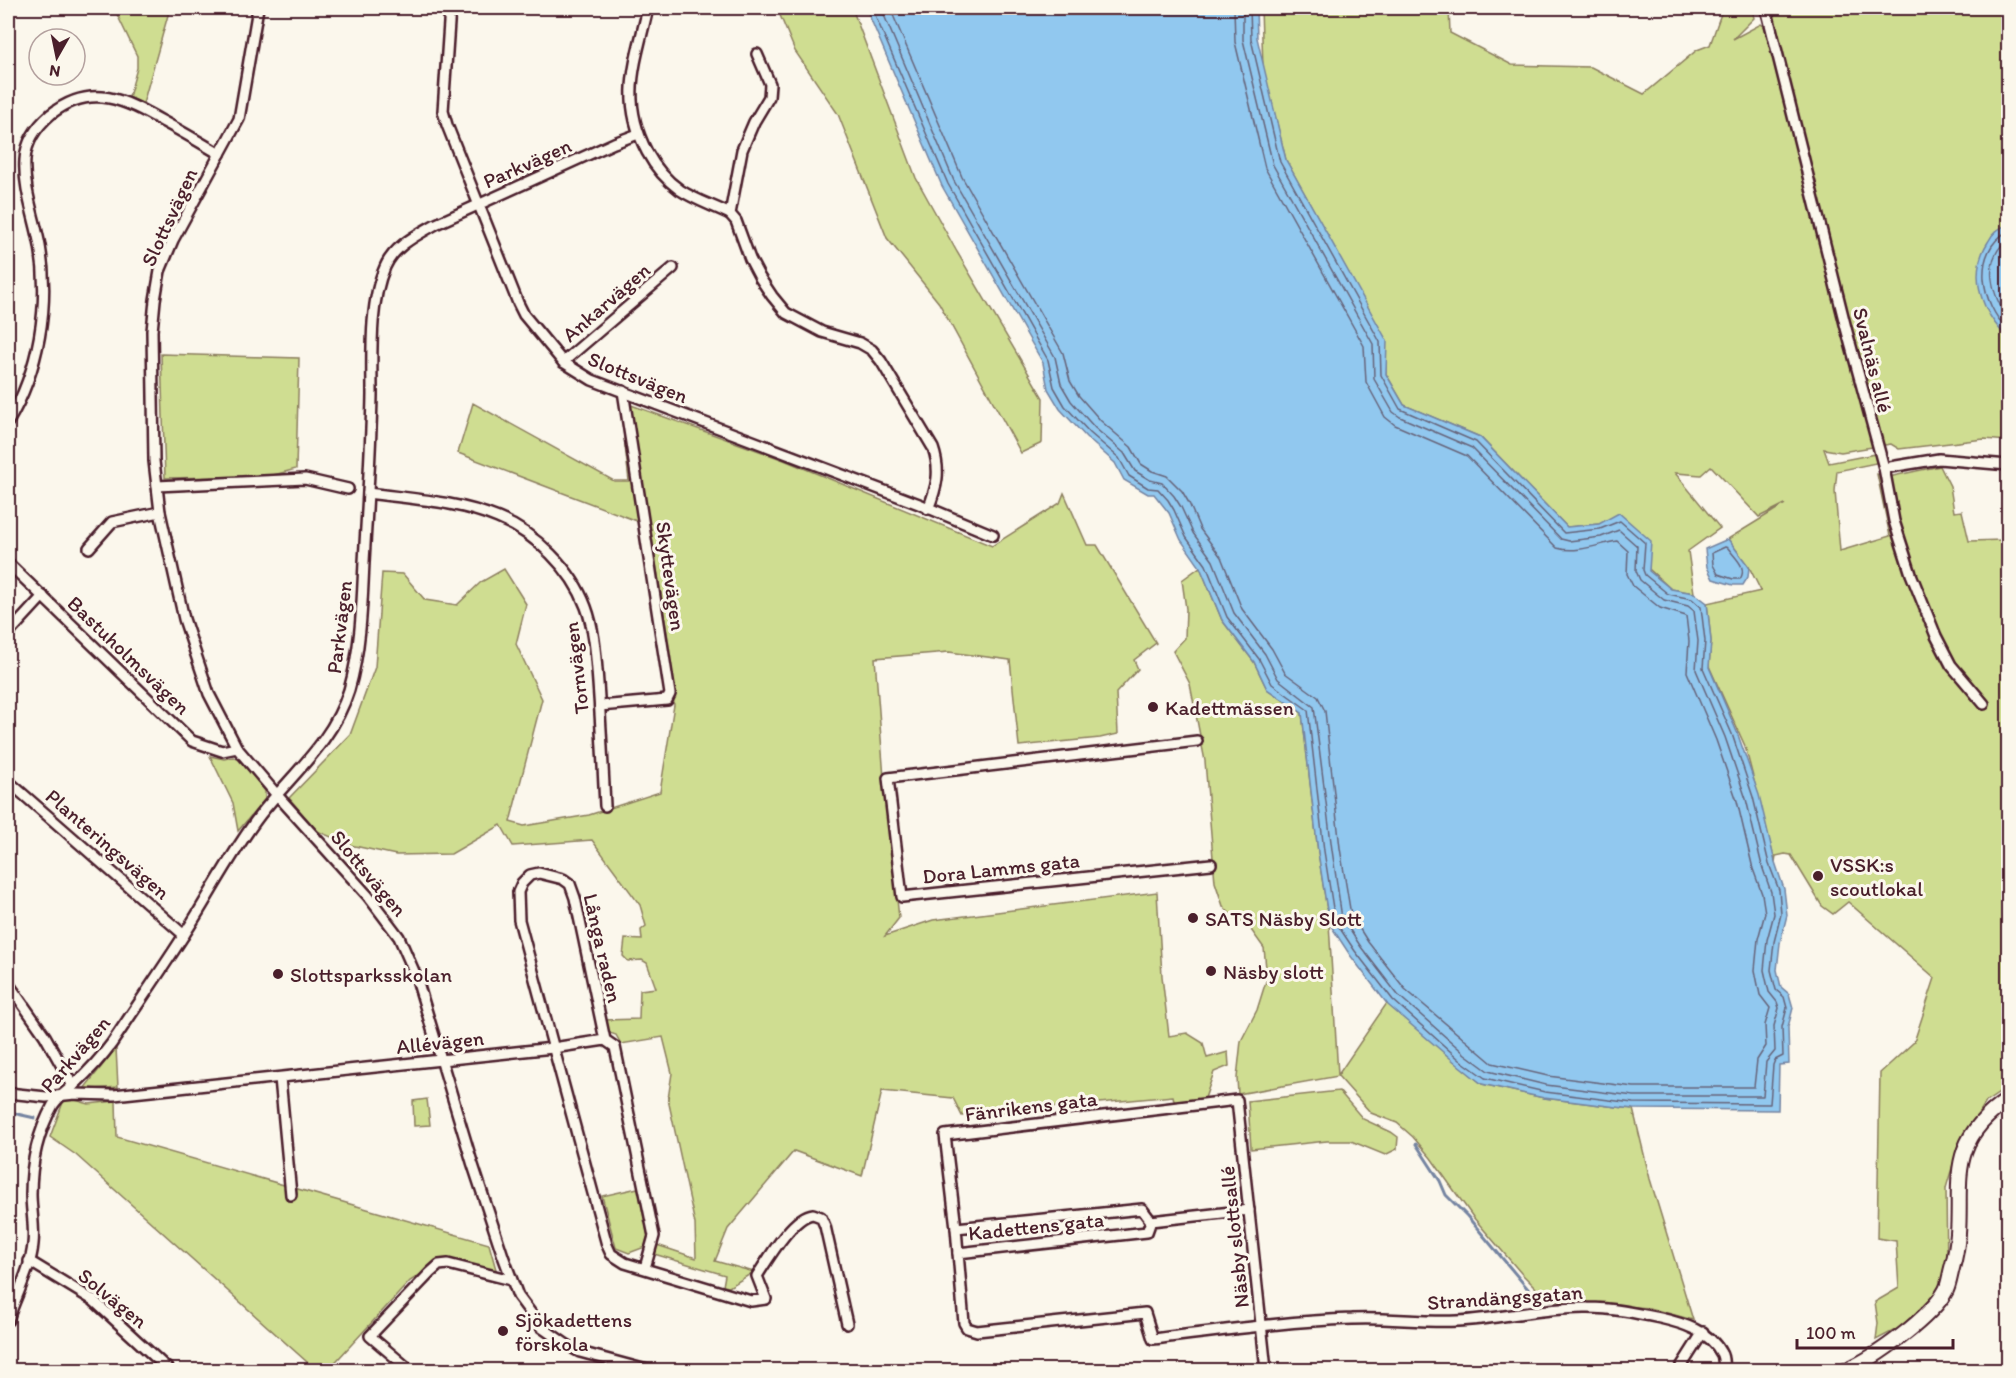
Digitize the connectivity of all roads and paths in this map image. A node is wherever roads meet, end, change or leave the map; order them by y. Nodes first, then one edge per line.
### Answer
1 (258, 8) edge
2 (450, 8) edge
3 (648, 8) edge
4 (1766, 8) edge
5 (757, 54) dead end
6 (638, 134) junction
7 (220, 154) junction
8 (477, 205) junction
9 (730, 214) junction
10 (673, 268) dead end
11 (563, 362) junction
12 (623, 391) junction
13 (8, 422) edge
14 (2008, 465) edge
15 (1884, 468) junction
16 (157, 486) junction
17 (348, 489) dead end
18 (368, 493) junction
19 (928, 509) junction
20 (160, 512) junction
21 (993, 535) dead end
22 (89, 548) dead end
23 (8, 563) edge
24 (42, 596) junction
25 (8, 634) edge
26 (1984, 704) dead end
27 (600, 706) junction
28 (1197, 741) dead end
29 (237, 748) junction
30 (8, 781) edge
31 (277, 795) junction
32 (605, 806) dead end
33 (1211, 864) dead end
34 (184, 935) junction
35 (8, 983) edge
36 (605, 1040) junction
37 (553, 1048) junction
38 (442, 1060) junction
39 (280, 1077) junction
40 (73, 1086) junction
41 (8, 1093) edge
42 (59, 1097) junction
43 (1237, 1100) joint
44 (2008, 1100) edge
45 (291, 1195) dead end
46 (1249, 1210) junction
47 (1151, 1221) junction
48 (956, 1228) junction
49 (958, 1253) junction
50 (29, 1261) junction
51 (645, 1268) junction
52 (511, 1280) junction
53 (8, 1320) edge
54 (847, 1324) dead end
55 (1262, 1326) junction
56 (1703, 1332) junction
57 (1856, 1369) edge
58 (169, 1371) edge
59 (410, 1371) edge
60 (646, 1371) edge
61 (1266, 1371) edge
62 (1679, 1371) edge
63 (1724, 1371) edge

1 - 7 street, Slottsvägen
2 - 8 street, Slottsvägen
3 - 6 street
4 - 15 street, Svalnäs allé
5 - 9 street
6 - 8 street, Parkvägen
6 - 9 street
7 - 13 street
7 - 16 street, Slottsvägen
8 - 11 street, Slottsvägen
8 - 18 street, Parkvägen
9 - 19 street
10 - 11 street, Ankarvägen
11 - 12 street, Slottsvägen
12 - 19 street, Slottsvägen
12 - 27 street, Skyttevägen
14 - 15 street
15 - 26 street, Svalnäs allé
16 - 17 street
16 - 20 street, Slottsvägen
18 - 27 street, Tornvägen
18 - 31 street, Parkvägen
19 - 21 street, Slottsvägen
20 - 22 street
20 - 29 street, Slottsvägen
23 - 24 street, Bastuholmsvägen
24 - 25 street
24 - 29 street, Bastuholmsvägen
27 - 32 street, Tornvägen
28 - 33 street, Dora Lamms gata
29 - 31 street, Slottsvägen
30 - 34 street, Planteringsvägen
31 - 34 street, Parkvägen
31 - 38 street, Slottsvägen
34 - 40 street, Parkvägen
35 - 40 street
36 - 37 street, Allévägen
36 - 37 street, Långa raden
36 - 51 street, Långa raden
37 - 38 street, Allévägen
37 - 51 street, Långa raden
38 - 39 street, Allévägen
38 - 52 street, Slottsvägen
39 - 42 street, Allévägen
39 - 45 street
40 - 42 street, Parkvägen
41 - 42 street, Allévägen
42 - 50 street, Parkvägen
43 - 46 street, Näsby slottsallé
43 - 48 street, Fänrikens gata
44 - 57 street
46 - 47 street, Kadettens gata
46 - 55 street, Näsby slottsallé
47 - 48 street
47 - 49 street, Kadettens gata
48 - 49 street
49 - 55 street, Kadettens gata
50 - 53 street, Parkvägen
50 - 58 street, Solvägen
51 - 54 street, Långa raden
52 - 59 street
52 - 60 street, Slottsvägen
55 - 56 street, Strandängsgatan
55 - 61 street, Näsby slottsallé
56 - 62 street
56 - 63 street

